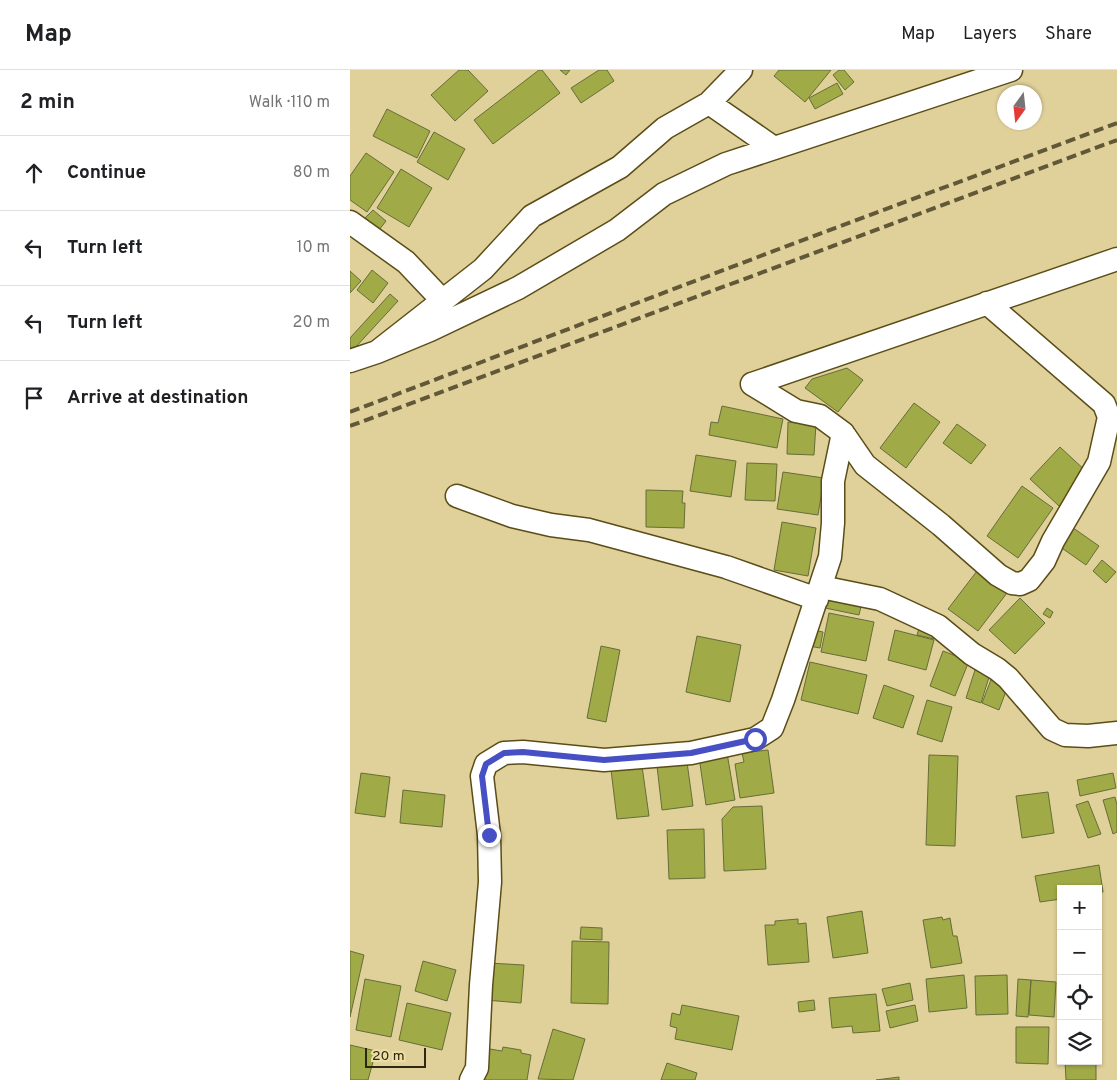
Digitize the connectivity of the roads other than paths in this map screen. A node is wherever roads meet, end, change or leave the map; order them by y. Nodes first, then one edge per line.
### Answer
1 (741, 70) edge
2 (1011, 70) edge
3 (709, 103) junction
4 (774, 148) junction
5 (350, 222) edge
6 (1117, 259) edge
7 (442, 300) junction
8 (987, 303) junction
9 (377, 352) junction
10 (350, 361) edge
11 (843, 433) junction
12 (457, 496) dead end
13 (819, 593) junction
14 (1117, 733) edge
15 (472, 1080) edge

1 - 3 street
2 - 4 street
3 - 4 street
3 - 7 street
4 - 9 street
5 - 7 street
6 - 8 street
7 - 9 street
8 - 11 street
8 - 11 street
9 - 10 street
11 - 13 street
12 - 13 street
13 - 14 street
13 - 15 street

